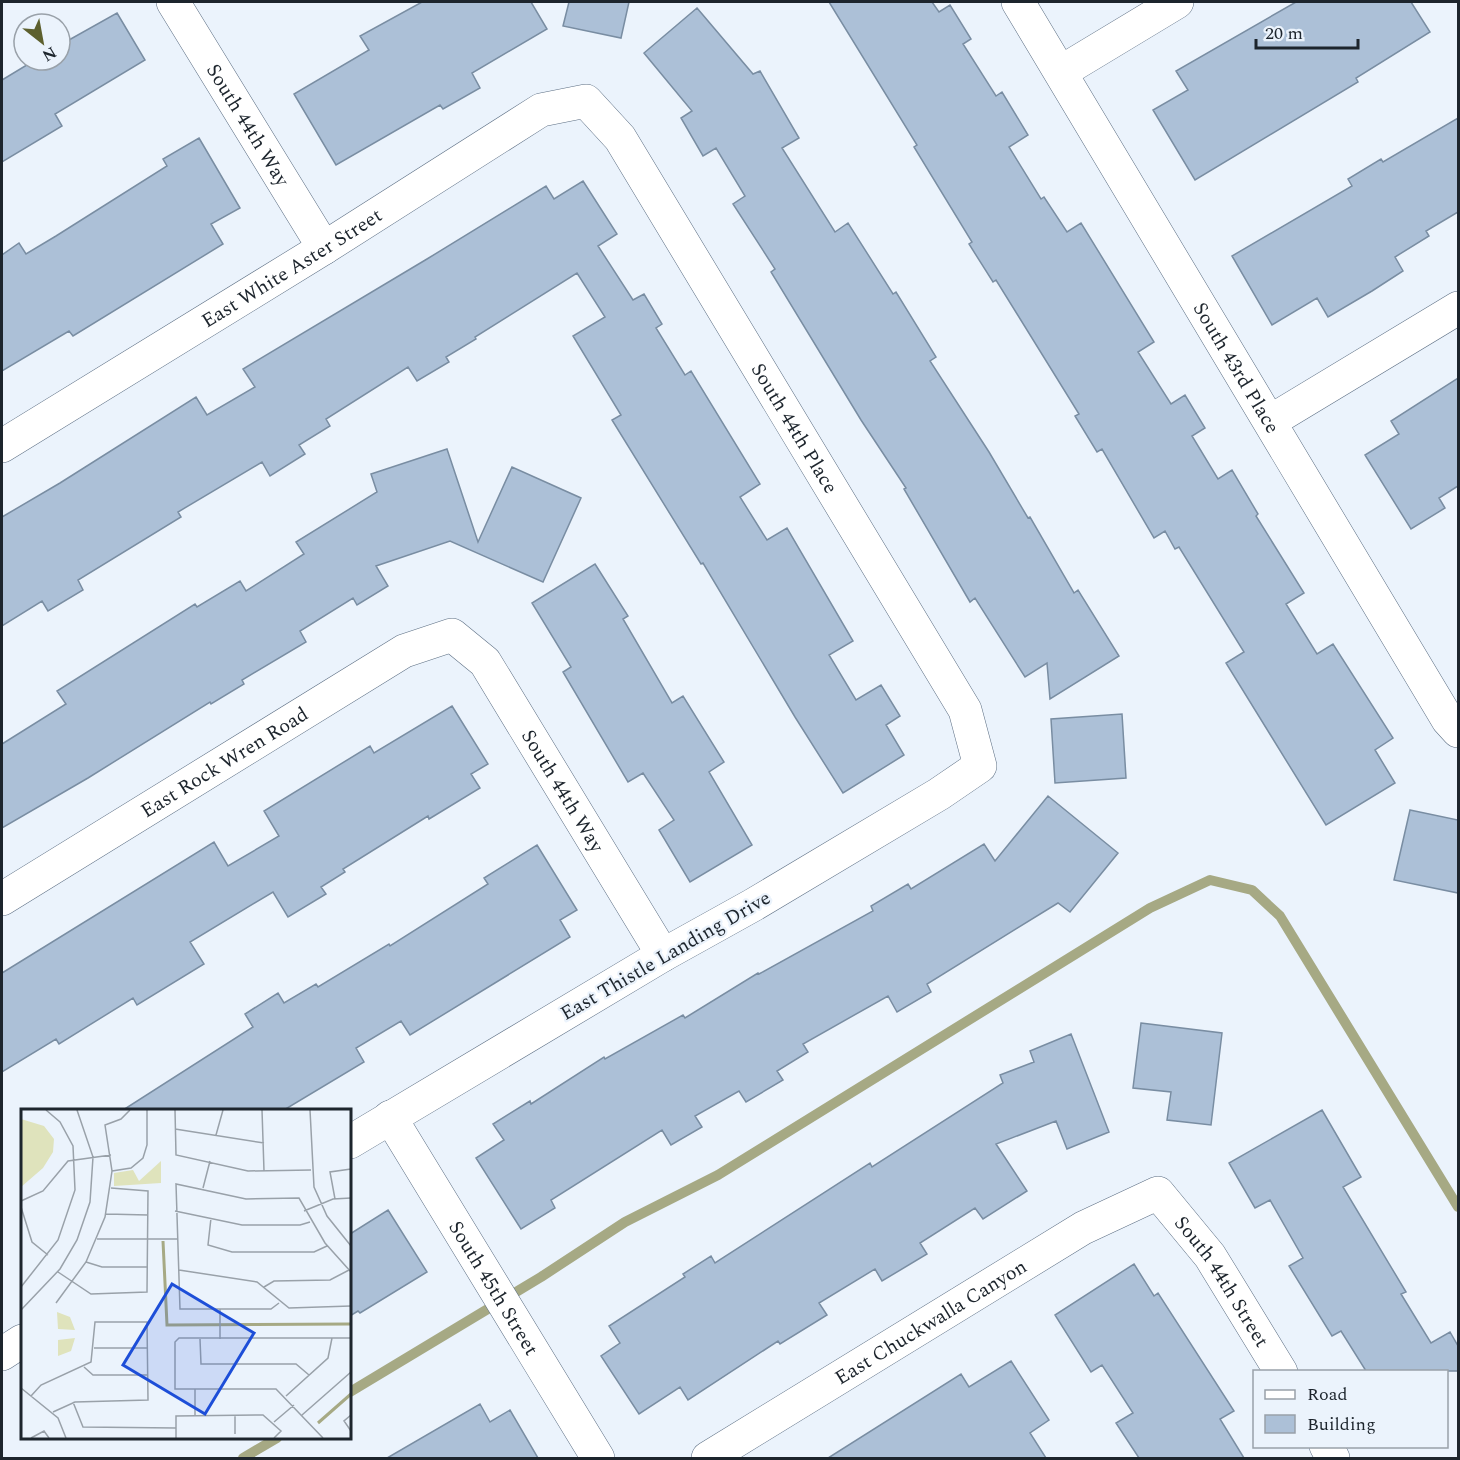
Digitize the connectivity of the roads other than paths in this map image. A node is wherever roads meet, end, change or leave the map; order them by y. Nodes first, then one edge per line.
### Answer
1 (173, 2) edge
2 (1018, 2) edge
3 (1177, 2) edge
4 (1061, 72) junction
5 (586, 101) joint
6 (324, 248) junction
7 (1458, 308) edge
8 (1271, 422) junction
9 (2, 446) edge
10 (452, 635) joint
11 (1458, 730) edge
12 (980, 766) joint
13 (2, 898) edge
14 (663, 955) junction
15 (390, 1117) junction
16 (351, 1141) edge
17 (1158, 1193) joint
18 (21, 1342) edge
19 (2, 1354) edge
20 (1280, 1370) edge
21 (598, 1458) edge
22 (708, 1458) edge

1 - 6 street, South 44th Way
2 - 4 street, South 43rd Place
3 - 4 street
4 - 8 street, South 43rd Place
5 - 6 street, East White Aster Street
5 - 12 street, South 44th Place
6 - 9 street, East White Aster Street
7 - 8 street
8 - 11 street, South 43rd Place
10 - 13 street, East Rock Wren Road
10 - 14 street, South 44th Way
12 - 14 street, East Thistle Landing Drive
14 - 15 street, East Thistle Landing Drive
15 - 16 street, East Thistle Landing Drive
15 - 21 street, South 45th Street
17 - 20 street, South 44th Street
17 - 22 street, East Chuckwalla Canyon
18 - 19 street

